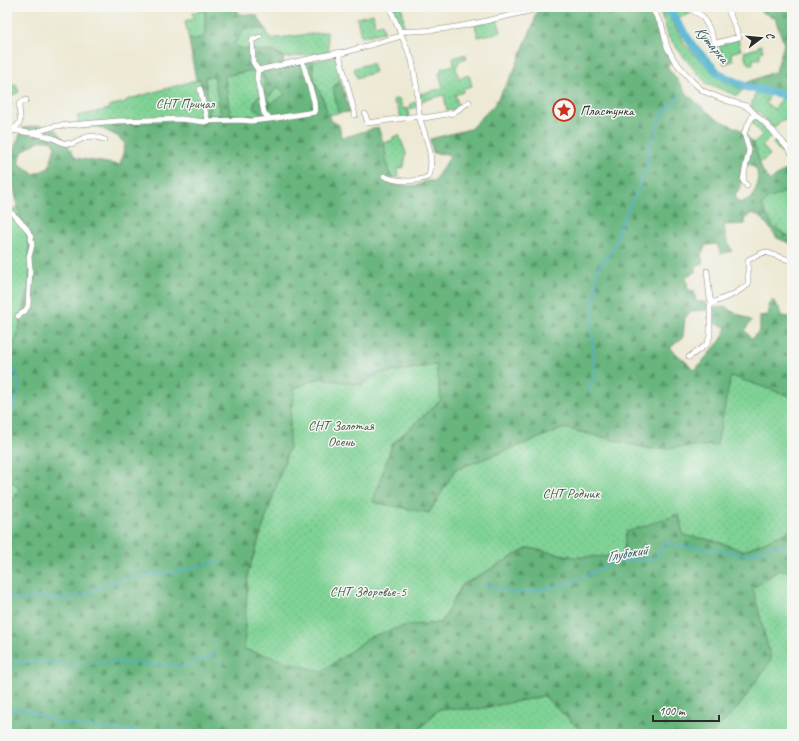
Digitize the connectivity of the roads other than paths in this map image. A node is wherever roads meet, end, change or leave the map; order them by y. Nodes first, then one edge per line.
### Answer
1 (391, 7) edge
2 (651, 7) edge
3 (687, 7) edge
4 (727, 7) edge
5 (532, 10) dead end
6 (399, 31) junction
7 (401, 36) junction
8 (260, 37) dead end
9 (341, 52) junction
10 (302, 60) junction
11 (258, 70) junction
12 (200, 89) dead end
13 (26, 100) dead end
14 (469, 102) dead end
15 (753, 112) junction
16 (365, 114) dead end
17 (355, 115) dead end
18 (419, 116) junction
19 (270, 118) junction
20 (206, 121) junction
21 (9, 131) edge
22 (32, 133) junction
23 (105, 140) dead end
24 (792, 153) edge
25 (384, 176) dead end
26 (747, 186) dead end
27 (7, 209) edge
28 (792, 260) edge
29 (707, 271) dead end
30 (715, 302) junction
31 (18, 316) dead end
32 (689, 357) dead end

1 - 6 street
2 - 15 street
3 - 4 street
5 - 6 street
6 - 7 street
7 - 9 street
7 - 18 street
8 - 11 street
9 - 10 street
9 - 17 street
10 - 11 street
10 - 19 street
11 - 19 street
12 - 20 street
13 - 21 street
14 - 18 street
15 - 24 street
15 - 26 street
16 - 18 street
18 - 25 street
19 - 20 street
20 - 22 street
21 - 22 street
22 - 23 street
27 - 31 street
28 - 30 street
29 - 30 street
30 - 32 street

